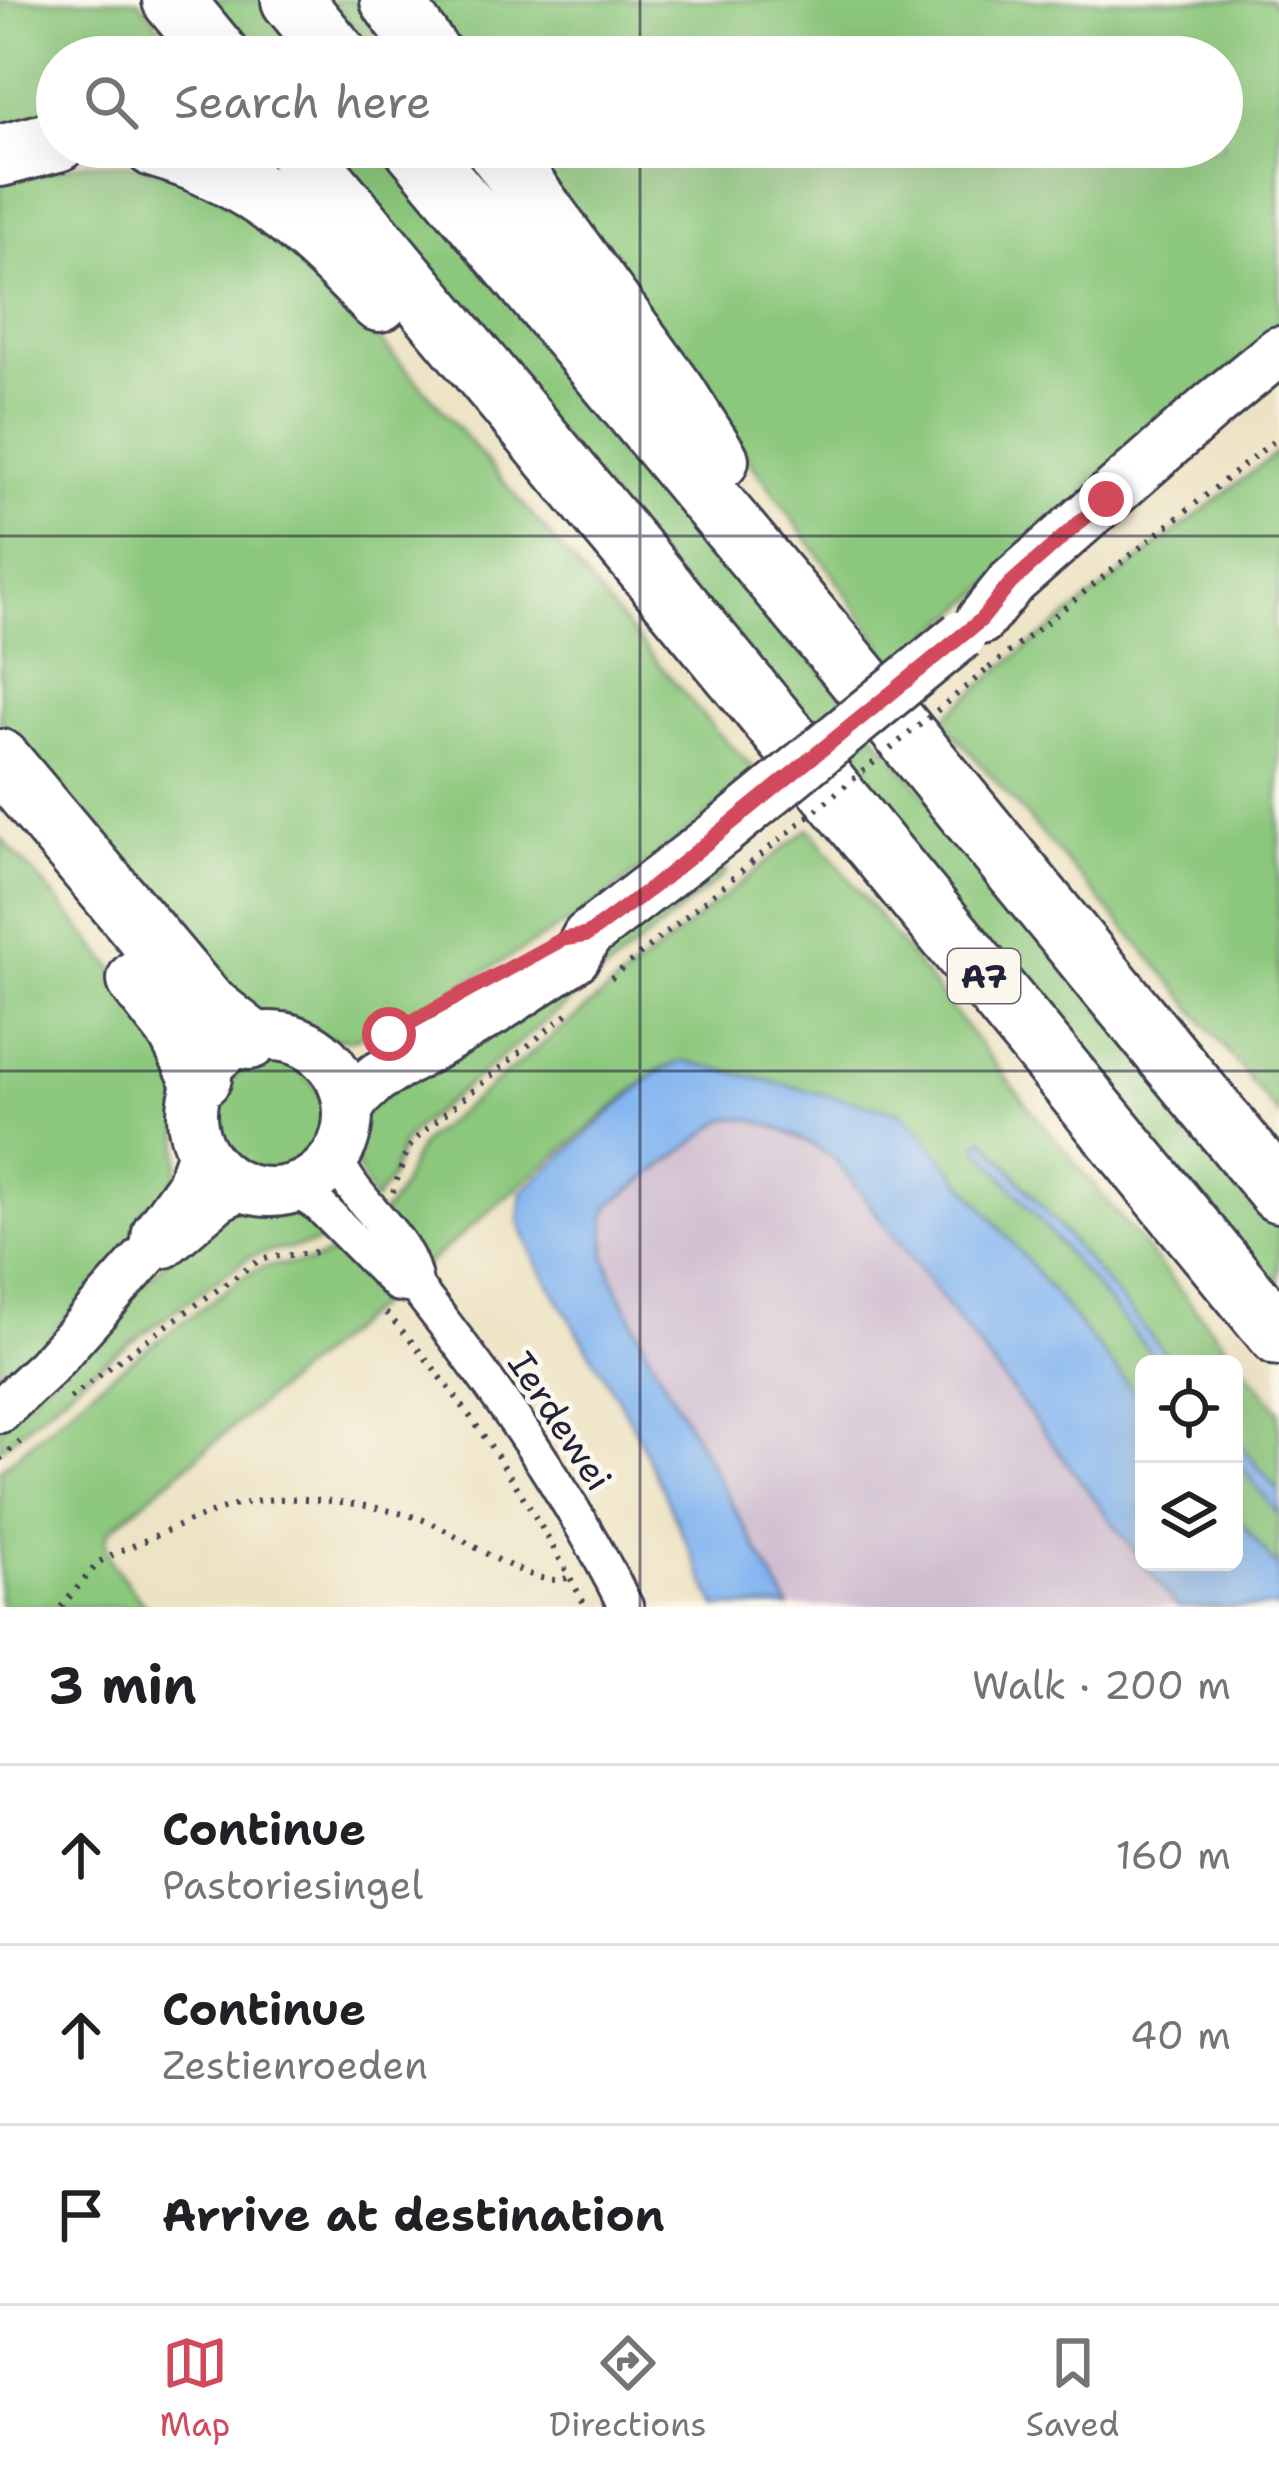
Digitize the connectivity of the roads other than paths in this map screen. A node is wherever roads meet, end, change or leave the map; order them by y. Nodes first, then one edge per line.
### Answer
1 (173, 0) edge
2 (292, 0) edge
3 (391, 0) edge
4 (203, 36) edge
5 (322, 36) edge
6 (416, 36) edge
7 (36, 147) edge
8 (0, 156) edge
9 (217, 168) edge
10 (314, 168) edge
11 (433, 168) edge
12 (511, 168) edge
13 (1279, 350) edge
14 (1279, 389) edge
15 (688, 617) junction
16 (977, 641) junction
17 (848, 665) junction
18 (0, 760) edge
19 (0, 814) edge
20 (587, 935) junction
21 (249, 1039) junction
22 (321, 1055) junction
23 (201, 1076) junction
24 (348, 1109) junction
25 (200, 1150) junction
26 (336, 1157) junction
27 (243, 1188) junction
28 (294, 1189) junction
29 (1279, 1192) edge
30 (152, 1249) junction
31 (416, 1287) junction
32 (1279, 1335) edge
33 (14, 1423) edge
34 (626, 1607) edge

1 - 4 highway
2 - 5 highway
3 - 6 highway
7 - 8 highway
9 - 15 highway, A7
10 - 15 highway, A7
11 - 17 highway, A7
12 - 17 highway, A7
13 - 16 main road
14 - 16 main road
15 - 32 highway, A7
16 - 20 main road, bridge
17 - 29 highway, A7
18 - 21 highway
19 - 23 highway
20 - 22 main road
20 - 24 main road
21 - 22 main road
21 - 23 main road
22 - 24 main road
23 - 25 main road
24 - 26 main road
25 - 27 main road
25 - 30 street
26 - 28 main road
26 - 31 street, Ierdewei
27 - 28 main road
27 - 30 street
28 - 31 street, Ierdewei
30 - 33 street
31 - 34 street, Ierdewei

